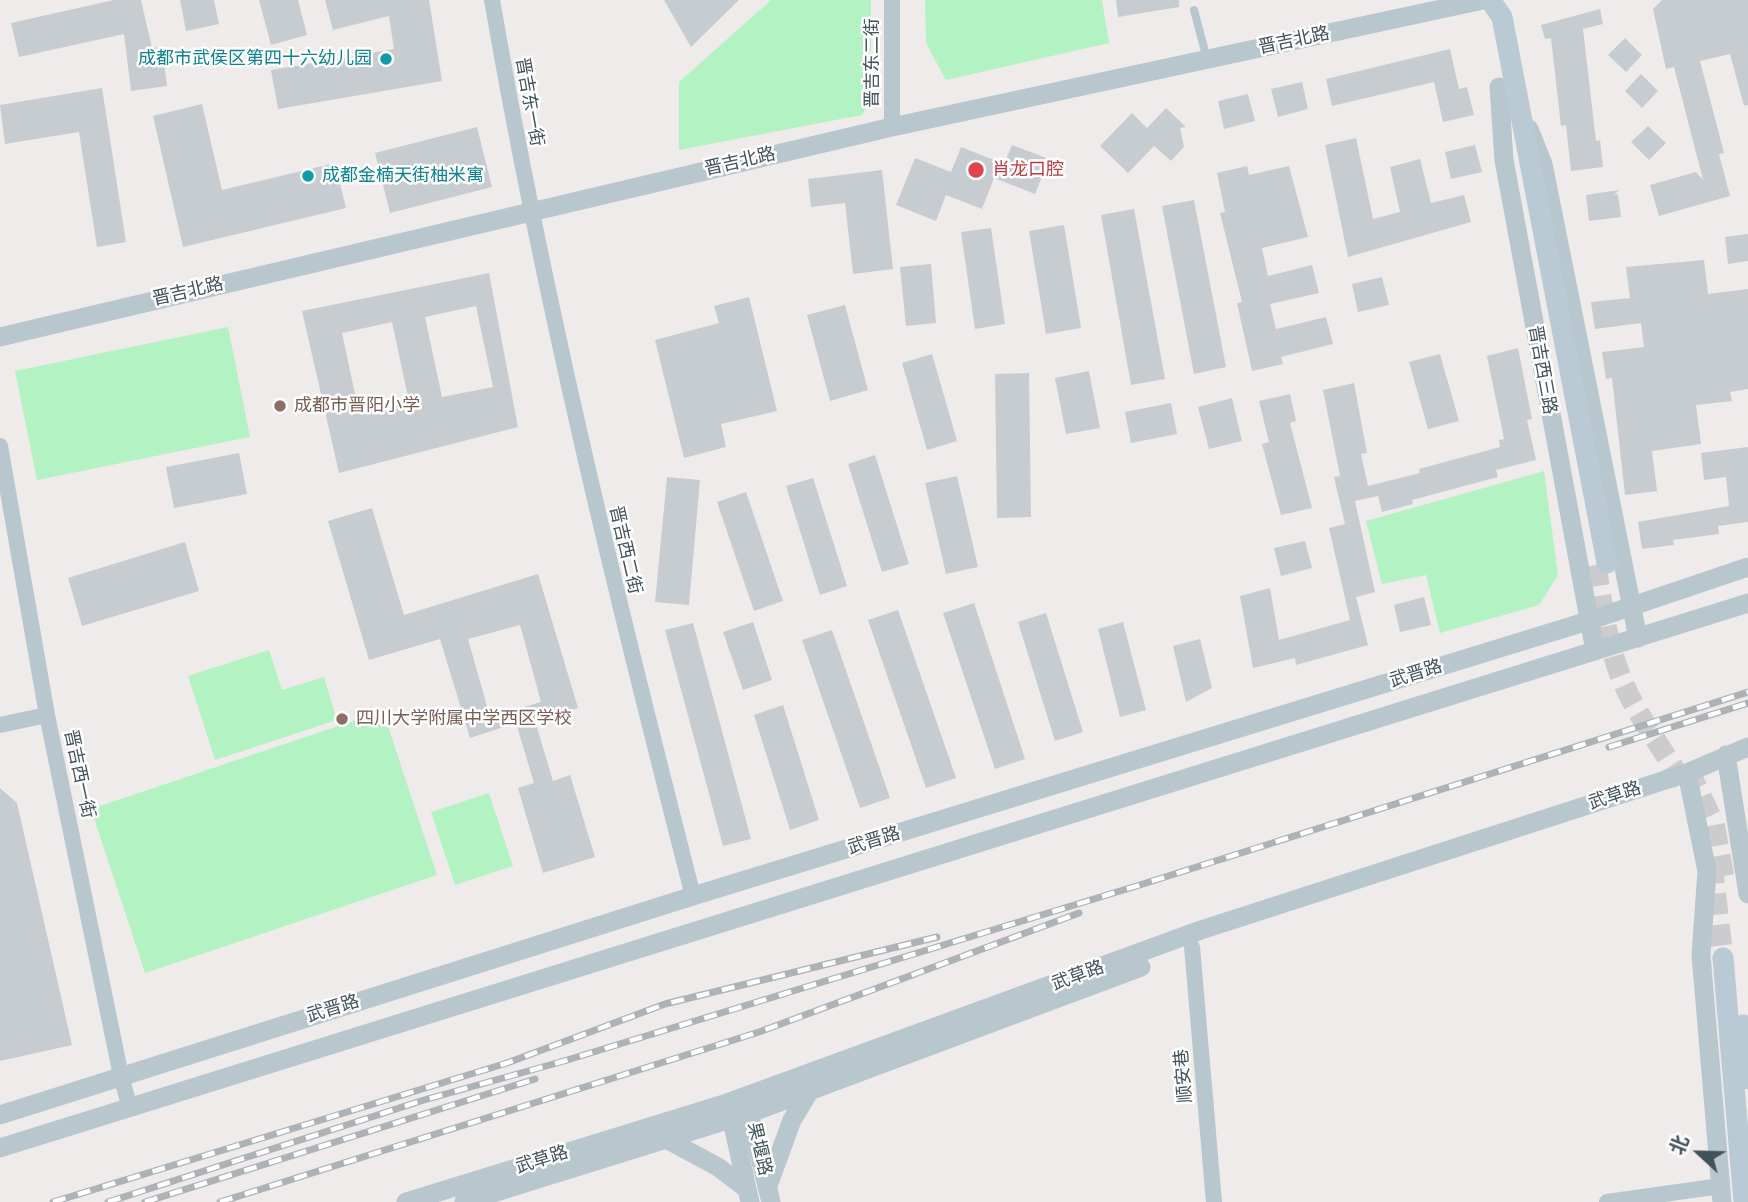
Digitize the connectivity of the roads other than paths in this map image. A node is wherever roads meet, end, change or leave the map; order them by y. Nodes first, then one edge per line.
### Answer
1 (492, 0) edge
2 (892, 0) edge
3 (1483, 0) edge
4 (1490, 0) edge
5 (1194, 10) dead end
6 (1207, 59) junction
7 (1506, 87) junction
8 (892, 127) junction
9 (529, 211) junction
10 (0, 337) edge
11 (0, 446) edge
12 (1601, 564) tunnel mouth
13 (1748, 567) edge
14 (1748, 603) edge
15 (1633, 604) junction
16 (1588, 621) junction
17 (1638, 638) junction
18 (1595, 651) junction
19 (47, 715) junction
20 (0, 725) edge
21 (1748, 747) edge
22 (1735, 760) edge
23 (1688, 779) junction
24 (1748, 894) edge
25 (693, 897) junction
26 (1192, 947) junction
27 (121, 1076) junction
28 (1748, 1079) edge
29 (809, 1092) junction
30 (130, 1108) junction
31 (739, 1108) junction
32 (0, 1115) edge
33 (666, 1139) junction
34 (0, 1148) edge
35 (1722, 1194) edge
36 (749, 1195) edge
37 (770, 1195) edge
38 (406, 1202) edge
39 (464, 1202) edge
40 (1214, 1202) edge
41 (1606, 1202) edge
42 (1744, 1202) edge

1 - 9 street, 晋吉东一街
2 - 8 street, 晋吉东二街
3 - 6 street, 晋吉北路
4 - 7 main road, 晋吉西三路
5 - 6 lane
6 - 8 street, 晋吉北路
7 - 12 main road, 晋吉西三路
7 - 15 street, 晋吉西三路
7 - 16 street, 晋吉西三路
8 - 9 street, 晋吉北路
9 - 10 street, 晋吉北路
9 - 25 street, 晋吉西二街
11 - 19 street, 晋吉西一街
13 - 15 street, 武晋路
14 - 17 street, 武晋路
15 - 16 street, 武晋路
15 - 17 street, 晋吉西三路
16 - 18 street, 晋吉西三路
16 - 25 street, 武晋路
17 - 18 street, 武晋路
18 - 30 street, 武晋路
19 - 20 street
19 - 27 street, 晋吉西一街
21 - 22 street, 武草路
22 - 23 street, 武草路
22 - 24 street
23 - 26 street, 武草路
23 - 31 street, 武草路
23 - 35 street
25 - 27 street, 武晋路
26 - 29 street, 武草路
26 - 40 street, 顺安巷
27 - 30 street, 晋吉西一街
27 - 32 street, 武晋路
28 - 42 main road
29 - 31 street, 武草路
29 - 37 street
30 - 34 street, 武晋路
31 - 33 street, 武草路
31 - 36 street, 果堰路
31 - 37 street, 果堰路
31 - 38 street, 武草路
33 - 36 street
33 - 39 street, 武草路
35 - 41 street

